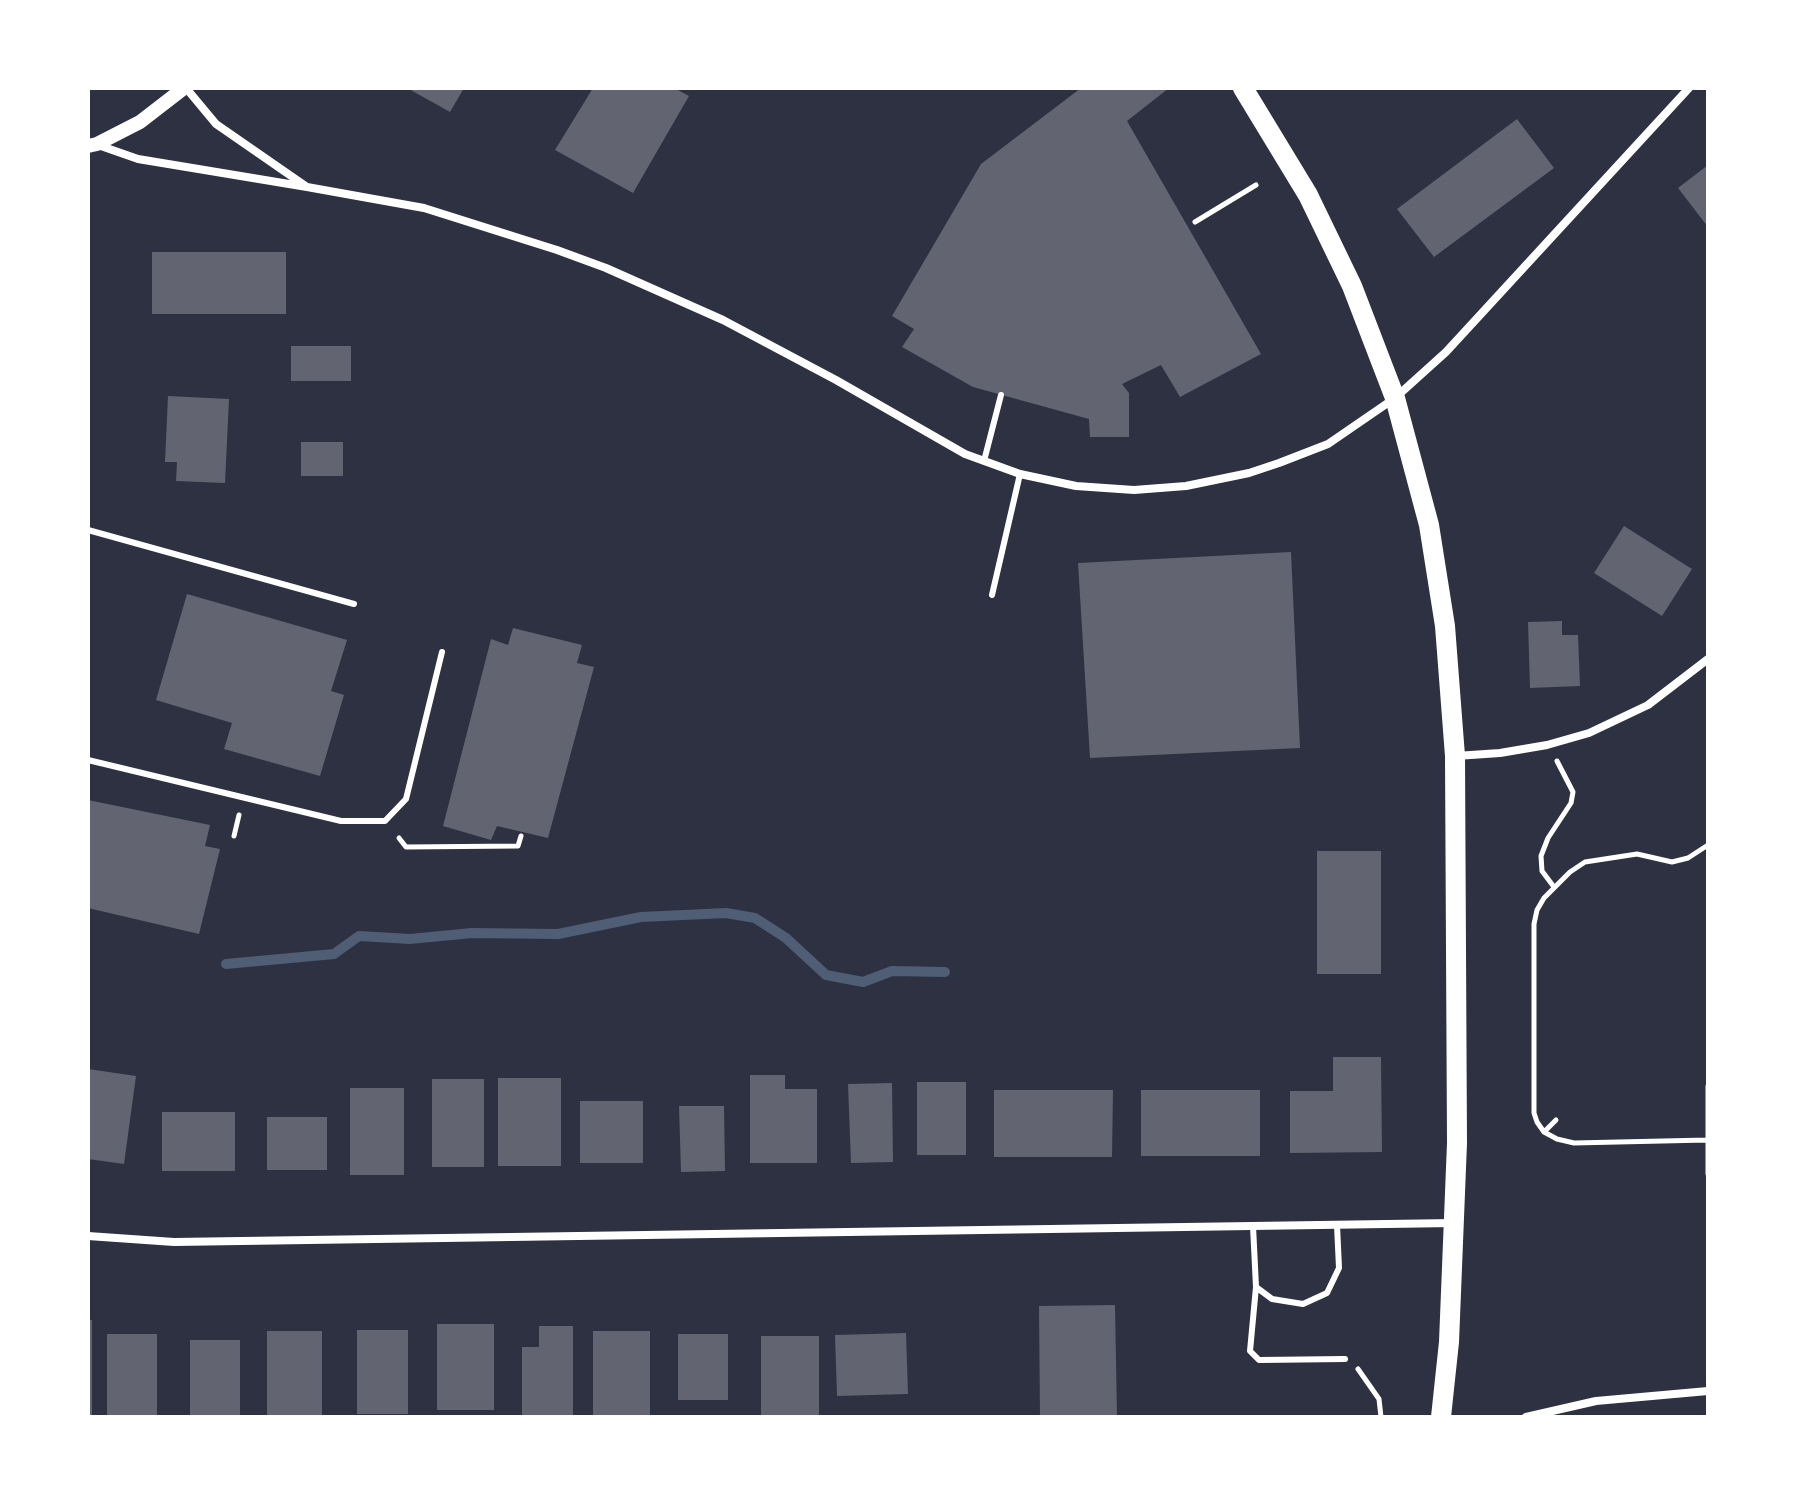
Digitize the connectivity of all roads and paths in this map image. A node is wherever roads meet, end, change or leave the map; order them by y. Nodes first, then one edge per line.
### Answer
1 (185, 88) edge
2 (1243, 88) edge
3 (1689, 88) edge
4 (92, 145) edge
5 (1256, 185) dead end
6 (307, 187) junction
7 (1195, 222) dead end
8 (1001, 395) dead end
9 (1395, 398) junction
10 (984, 461) junction
11 (1020, 474) junction
12 (88, 530) edge
13 (992, 595) dead end
14 (354, 604) dead end
15 (442, 652) dead end
16 (1708, 659) edge
17 (1547, 745) junction
18 (1455, 756) junction
19 (88, 760) edge
20 (521, 836) dead end
21 (399, 838) dead end
22 (1708, 845) edge
23 (1554, 887) junction
24 (1708, 1086) edge
25 (1556, 1120) dead end
26 (1544, 1132) junction
27 (1707, 1140) edge
28 (1708, 1174) edge
29 (1454, 1223) junction
30 (1337, 1225) junction
31 (1253, 1226) junction
32 (88, 1236) edge
33 (1256, 1287) junction
34 (1345, 1359) joint
35 (1708, 1391) edge
36 (1381, 1417) edge
37 (1441, 1417) edge
38 (1526, 1417) edge

1 - 4 street
1 - 6 street
2 - 9 main road
3 - 9 street
4 - 6 street
5 - 7 path
6 - 10 street
8 - 10 lane
9 - 11 street
9 - 18 main road
10 - 11 street
11 - 13 lane
12 - 14 lane
15 - 19 lane
16 - 17 street
17 - 18 street
17 - 23 path
18 - 29 main road
20 - 21 path
22 - 23 path
23 - 26 path
24 - 27 path
25 - 26 path
26 - 27 path
27 - 28 path
29 - 30 street
29 - 37 main road
30 - 31 street
30 - 33 lane
31 - 32 street
31 - 33 lane
33 - 34 lane
34 - 36 path
35 - 38 street

